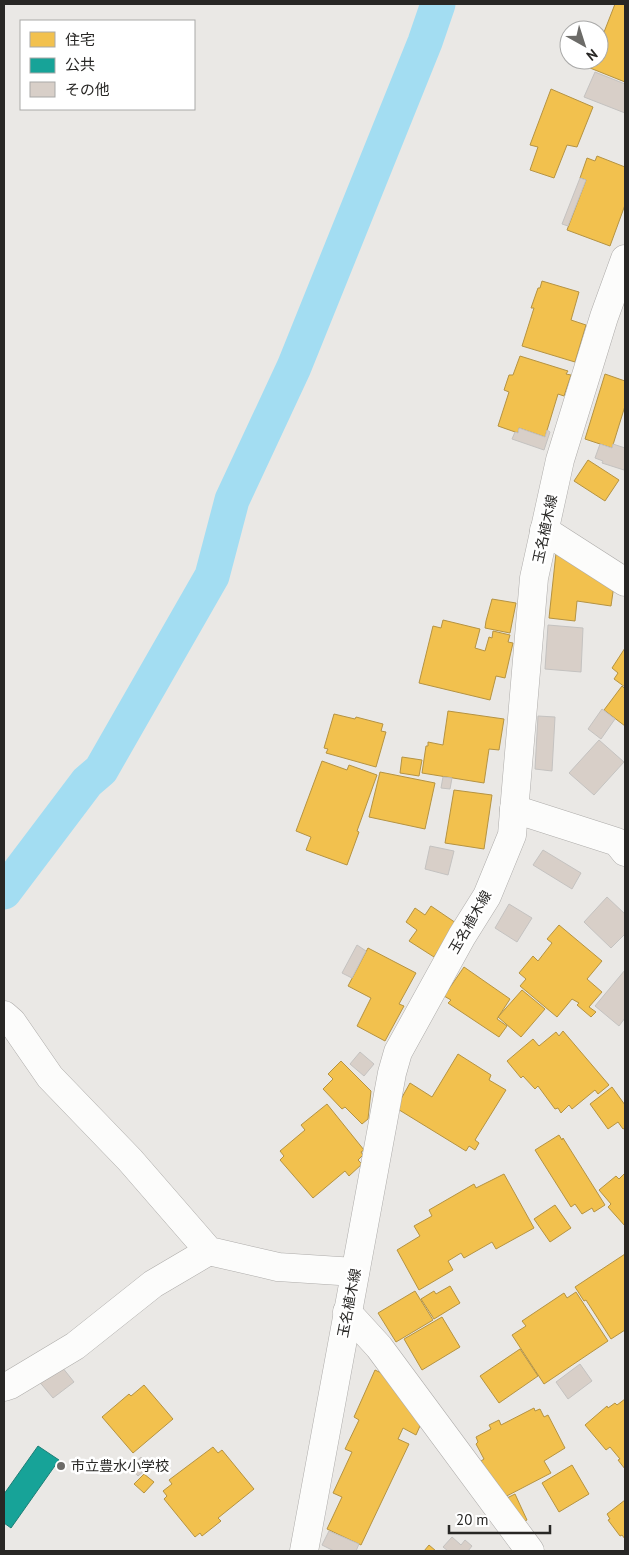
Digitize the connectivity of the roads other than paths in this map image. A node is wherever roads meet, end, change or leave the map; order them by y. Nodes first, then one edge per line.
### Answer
1 (625, 259) edge
2 (544, 530) junction
3 (625, 582) edge
4 (514, 809) junction
5 (625, 852) edge
6 (4, 1014) edge
7 (209, 1251) junction
8 (355, 1272) junction
9 (347, 1312) junction
10 (4, 1387) edge
11 (304, 1551) edge
12 (530, 1551) edge

1 - 2 main road, 玉名植木線
2 - 3 main road
2 - 4 main road, 玉名植木線
4 - 5 main road
4 - 8 main road, 玉名植木線
6 - 7 main road
7 - 8 main road
7 - 10 main road
8 - 9 main road, 玉名植木線
9 - 11 main road, 玉名植木線
9 - 12 main road

